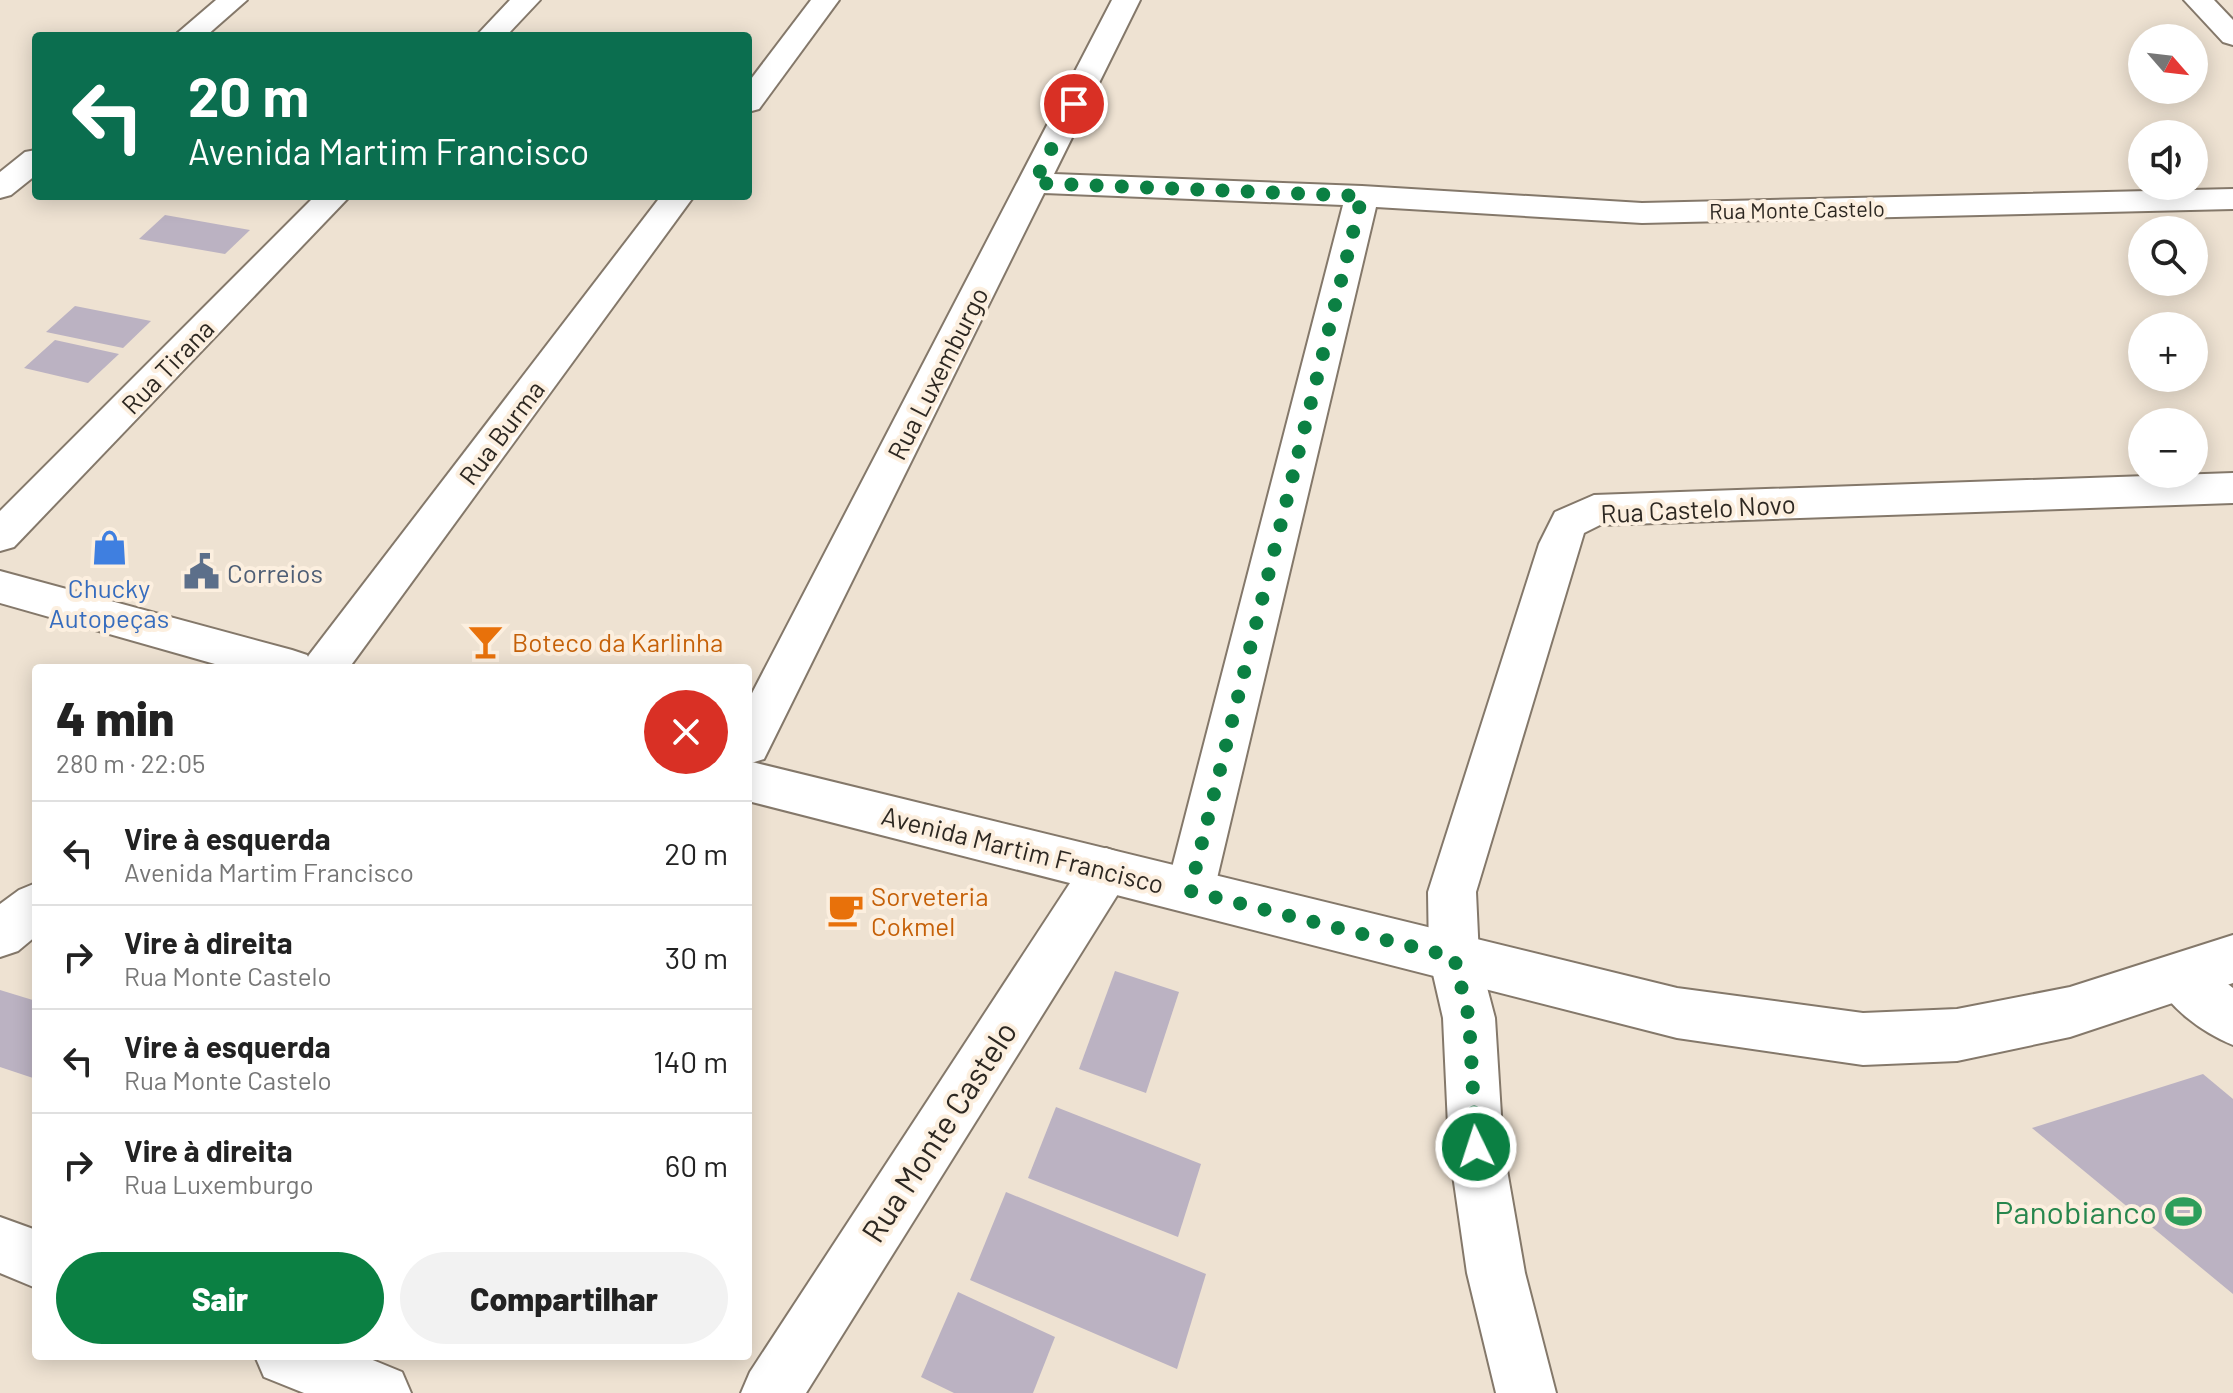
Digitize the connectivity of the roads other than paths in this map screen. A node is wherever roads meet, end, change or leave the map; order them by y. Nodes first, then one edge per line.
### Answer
1 (233, 0) edge
2 (526, 0) edge
3 (825, 0) edge
4 (1126, 0) edge
5 (2198, 0) edge
6 (193, 32) edge
7 (494, 32) edge
8 (2233, 36) edge
9 (752, 98) edge
10 (32, 162) edge
11 (1034, 183) junction
12 (0, 188) edge
13 (1362, 196) junction
14 (2233, 199) edge
15 (330, 200) edge
16 (675, 200) edge
17 (2233, 488) edge
18 (0, 536) edge
19 (0, 587) edge
20 (278, 664) edge
21 (327, 664) edge
22 (752, 737) edge
23 (752, 782) edge
24 (1106, 870) junction
25 (1190, 891) junction
26 (32, 909) edge
27 (0, 934) edge
28 (1454, 957) junction
29 (2233, 959) edge
30 (2179, 977) junction
31 (2233, 1020) edge
32 (0, 1245) edge
33 (32, 1257) edge
34 (295, 1360) edge
35 (381, 1393) edge
36 (771, 1393) edge
37 (1526, 1393) edge

1 - 6 street
2 - 7 street
3 - 9 street
4 - 11 street, Rua Luxemburgo
5 - 8 street
10 - 12 street
11 - 13 street, Rua Monte Castelo
11 - 22 street, Rua Luxemburgo
13 - 14 street, Rua Monte Castelo
13 - 25 street
15 - 18 street, Rua Tirana
16 - 21 street, Rua Burma
17 - 28 street, Rua Castelo Novo
19 - 20 street
23 - 24 street, Avenida Martim Francisco
24 - 25 street, Avenida Martim Francisco
24 - 36 street, Rua Monte Castelo
25 - 28 street, Avenida Martim Francisco
26 - 27 street
28 - 30 street, Avenida Martim Francisco
28 - 37 street, Rua Castelo Novo
29 - 30 street, Avenida Martim Francisco
30 - 31 street
32 - 33 street
34 - 35 street

